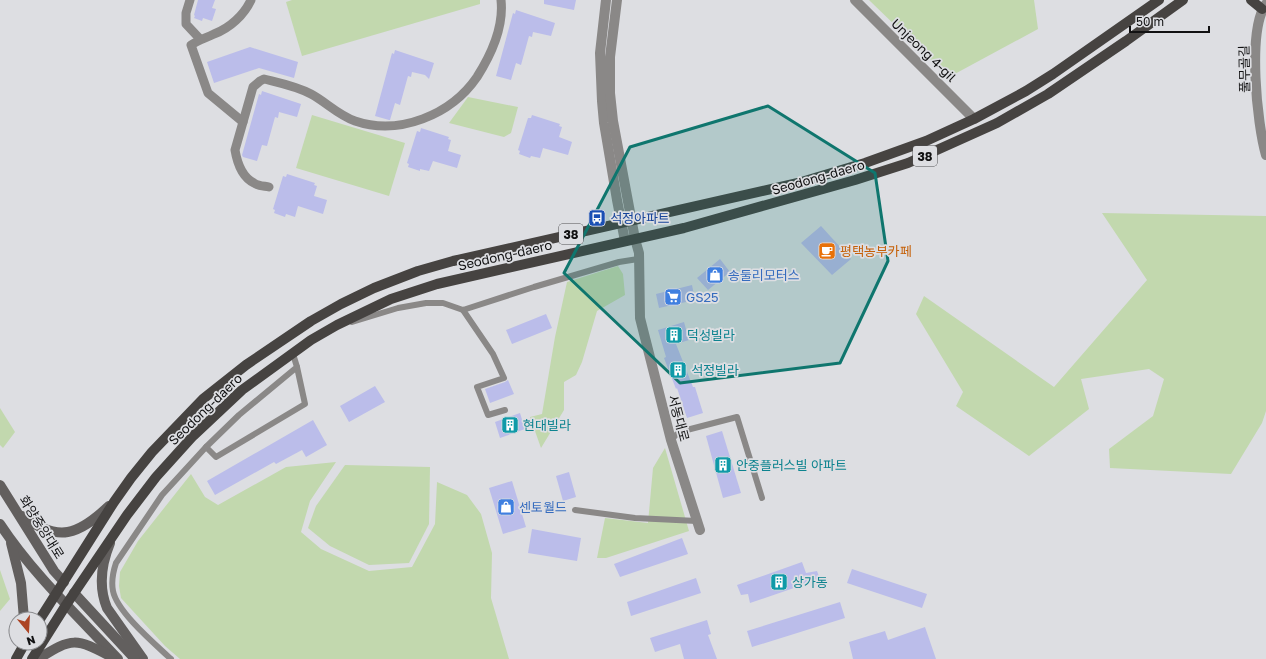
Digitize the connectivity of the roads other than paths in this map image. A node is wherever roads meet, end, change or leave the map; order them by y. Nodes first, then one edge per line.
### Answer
1 (190, 0) edge
2 (501, 0) edge
3 (606, 0) edge
4 (617, 0) edge
5 (855, 0) edge
6 (1159, 0) edge
7 (1182, 0) edge
8 (1252, 0) edge
9 (253, 1) edge
10 (1264, 6) edge
11 (200, 39) junction
12 (974, 119) junction
13 (243, 122) junction
14 (1264, 135) edge
15 (1266, 155) edge
16 (269, 187) dead end
17 (632, 221) junction
18 (621, 224) junction
19 (630, 240) junction
20 (638, 259) junction
21 (463, 310) junction
22 (337, 325) junction
23 (293, 354) junction
24 (297, 367) junction
25 (505, 410) dead end
26 (671, 440) junction
27 (206, 447) junction
28 (0, 485) edge
29 (762, 498) dead end
30 (114, 502) junction
31 (575, 510) dead end
32 (19, 513) junction
33 (0, 524) edge
34 (698, 526) joint
35 (114, 534) junction
36 (10, 540) junction
37 (64, 582) junction
38 (74, 593) junction
39 (56, 594) junction
40 (117, 603) junction
41 (66, 605) junction
42 (107, 608) junction
43 (23, 611) edge
44 (45, 611) edge
45 (32, 659) edge
46 (38, 659) edge
47 (118, 659) edge
48 (135, 659) edge
49 (143, 659) edge
50 (171, 659) edge

1 - 11 street
2 - 13 street
3 - 18 street
4 - 17 street
5 - 12 street, Unjeong 4-gil
6 - 12 main road, Seodong-daero / 38
7 - 19 main road, Seodong-daero / 38
8 - 10 main road
9 - 11 street
10 - 14 street, 풀무골길
11 - 13 street
12 - 17 main road, Seodong-daero / 38
13 - 16 street
14 - 15 street, 풀무골길
17 - 18 main road, Seodong-daero / 38
17 - 19 street
18 - 19 street
18 - 30 main road, Seodong-daero / 38
19 - 20 street, 서동대로
19 - 22 main road, Seodong-daero / 38
20 - 21 lane
20 - 26 street, 서동대로
21 - 22 lane
21 - 25 lane
22 - 23 main road, Seodong-daero / 38
23 - 24 lane
23 - 35 main road, Seodong-daero / 38
24 - 27 lane
24 - 27 lane
26 - 29 lane
26 - 34 street, 서동대로
27 - 40 lane
28 - 32 main road, 화양중앙대로
30 - 32 main road
30 - 37 main road, Seodong-daero / 38
31 - 34 lane
32 - 37 main road, 화양중앙대로
33 - 36 main road
35 - 38 main road, Seodong-daero / 38
35 - 42 main road
36 - 39 main road
36 - 43 main road
37 - 38 main road
37 - 39 main road, Seodong-daero / 38
38 - 41 main road, Seodong-daero / 38
38 - 48 main road
39 - 41 main road
39 - 44 main road, Seodong-daero / 38
40 - 42 lane
40 - 50 lane
41 - 45 main road, Seodong-daero / 38
41 - 47 main road
42 - 49 main road
46 - 47 main road

